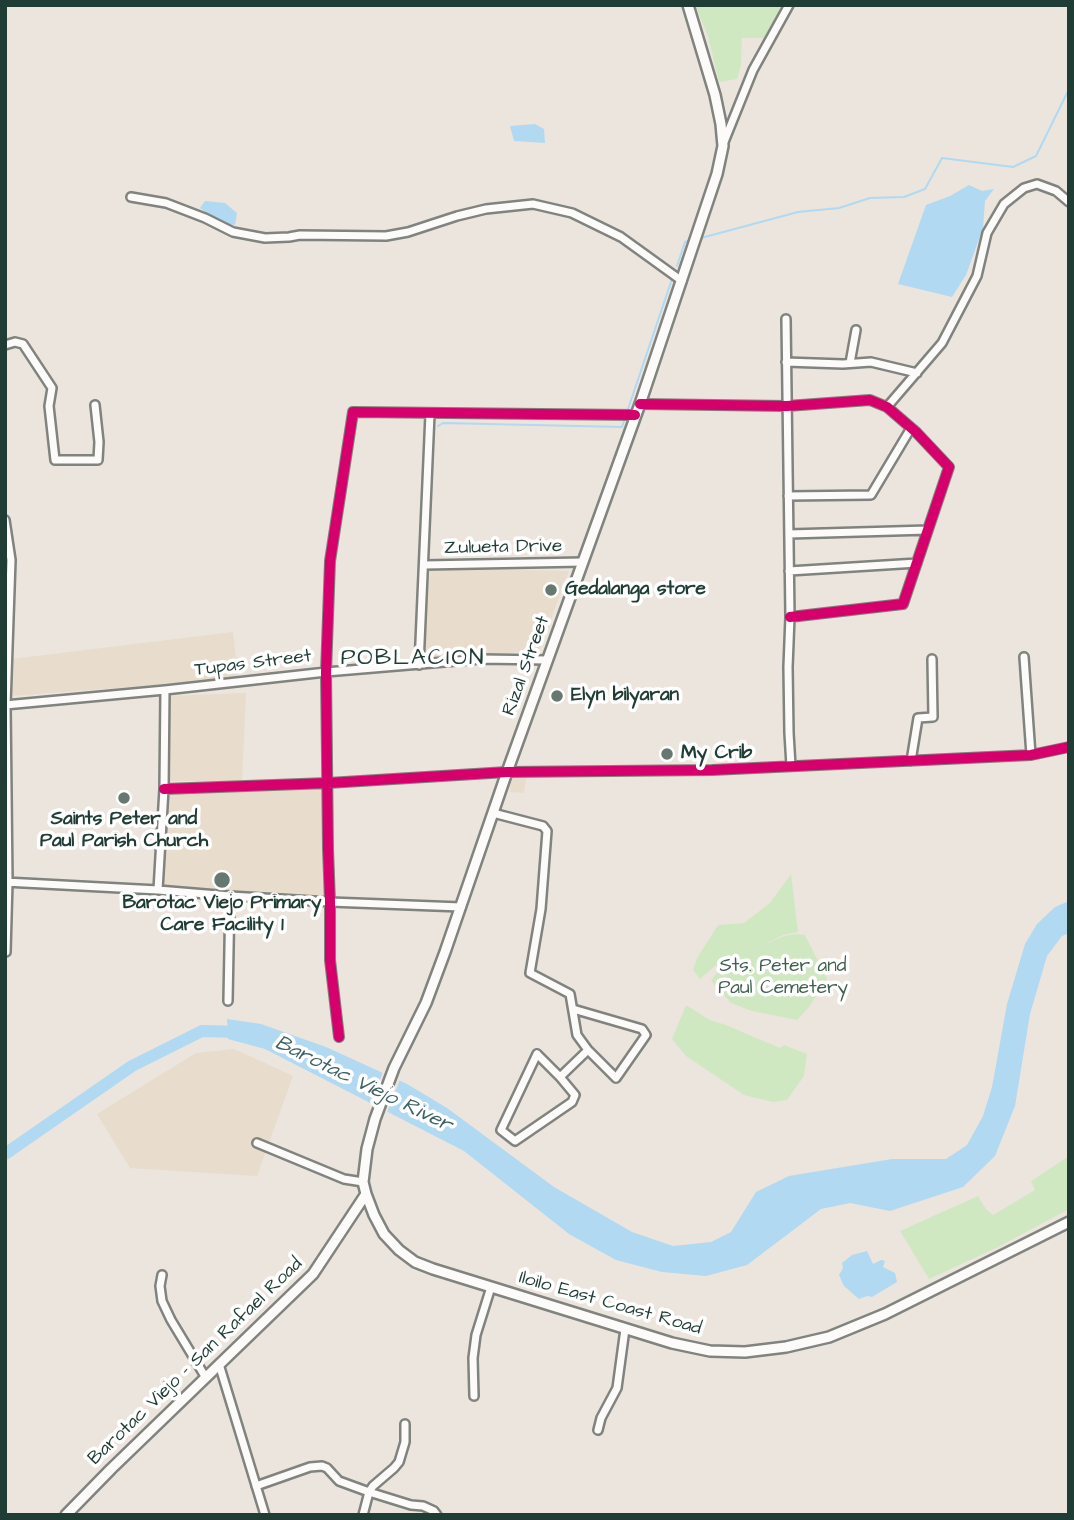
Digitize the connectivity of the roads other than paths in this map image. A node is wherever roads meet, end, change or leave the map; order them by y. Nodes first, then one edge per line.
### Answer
1 (688, 5) edge
2 (789, 5) edge
3 (723, 146) junction
4 (131, 197) dead end
5 (1069, 202) edge
6 (682, 281) junction
7 (786, 320) dead end
8 (856, 330) dead end
9 (5, 345) edge
10 (786, 362) junction
11 (850, 363) junction
12 (917, 373) junction
13 (640, 404) junction
14 (95, 405) dead end
15 (786, 406) junction
16 (887, 407) junction
17 (430, 414) junction
18 (635, 415) junction
19 (911, 428) junction
20 (788, 496) junction
21 (5, 520) edge
22 (928, 530) junction
23 (789, 534) junction
24 (583, 562) junction
25 (917, 563) junction
26 (424, 565) junction
27 (789, 571) junction
28 (790, 617) junction
29 (1024, 657) dead end
30 (932, 659) dead end
31 (548, 660) junction
32 (419, 664) junction
33 (326, 672) junction
34 (164, 690) junction
35 (6, 705) edge
36 (1069, 747) edge
37 (1031, 755) junction
38 (911, 761) junction
39 (791, 766) junction
40 (507, 772) junction
41 (328, 783) junction
42 (164, 789) junction
43 (493, 813) junction
44 (6, 882) edge
45 (158, 890) junction
46 (230, 896) junction
47 (330, 902) junction
48 (461, 907) junction
49 (6, 952) edge
50 (228, 1000) dead end
51 (573, 1009) junction
52 (339, 1037) dead end
53 (588, 1050) junction
54 (560, 1077) junction
55 (257, 1143) dead end
56 (363, 1182) junction
57 (366, 1194) junction
58 (1069, 1222) edge
59 (162, 1275) dead end
60 (491, 1287) junction
61 (625, 1329) junction
62 (219, 1364) junction
63 (206, 1378) junction
64 (474, 1396) dead end
65 (405, 1424) dead end
66 (598, 1430) dead end
67 (256, 1486) junction
68 (369, 1492) junction
69 (66, 1515) edge
70 (265, 1515) edge
71 (363, 1515) edge
72 (437, 1515) edge

1 - 3 main road
2 - 3 street
3 - 6 main road, Rizal Street
4 - 6 street
5 - 12 street
6 - 13 main road, Rizal Street
7 - 10 street
8 - 11 street
9 - 14 street
10 - 11 street
10 - 15 street
11 - 12 street
12 - 16 street
13 - 15 street
13 - 18 main road, Rizal Street
15 - 16 street
15 - 20 street
16 - 19 street
17 - 18 street
17 - 26 street
17 - 33 street
18 - 24 main road, Rizal Street
19 - 20 street
19 - 22 street
20 - 23 street
21 - 35 street
22 - 23 street
22 - 25 street
23 - 27 street
24 - 26 street, Zulueta Drive
24 - 31 main road, Rizal Street
25 - 27 street
25 - 28 street
26 - 32 street
27 - 28 street
28 - 39 street
29 - 37 street
30 - 38 street
31 - 32 street, Tupas Street
31 - 40 main road, Rizal Street
32 - 33 street, Tupas Street
33 - 34 street, Tupas Street
33 - 41 street
34 - 35 street, Tupas Street
34 - 42 street
35 - 44 street
36 - 37 street
37 - 38 street
38 - 39 street
39 - 40 street
40 - 41 street
40 - 43 main road, Rizal Street
41 - 42 street
41 - 47 street
42 - 45 street
43 - 48 main road, Rizal Street
43 - 51 street
44 - 45 street
44 - 49 street
45 - 46 street
46 - 47 street
46 - 50 street
47 - 48 street
47 - 52 street
48 - 56 main road, Rizal Street
51 - 53 street
51 - 53 street
53 - 54 street
54 - 54 street
55 - 56 street
56 - 57 main road, Rizal Street
57 - 60 main road, Iloilo East Coast Road
57 - 62 main road, Barotac Viejo – San Rafael Road
58 - 61 main road, Iloilo East Coast Road
59 - 63 street
60 - 61 main road, Iloilo East Coast Road
60 - 64 street
61 - 66 street
62 - 63 main road, Barotac Viejo – San Rafael Road
62 - 67 street
63 - 69 main road, Barotac Viejo – San Rafael Road
65 - 68 street
67 - 68 street
67 - 70 street
68 - 71 street
68 - 72 street

